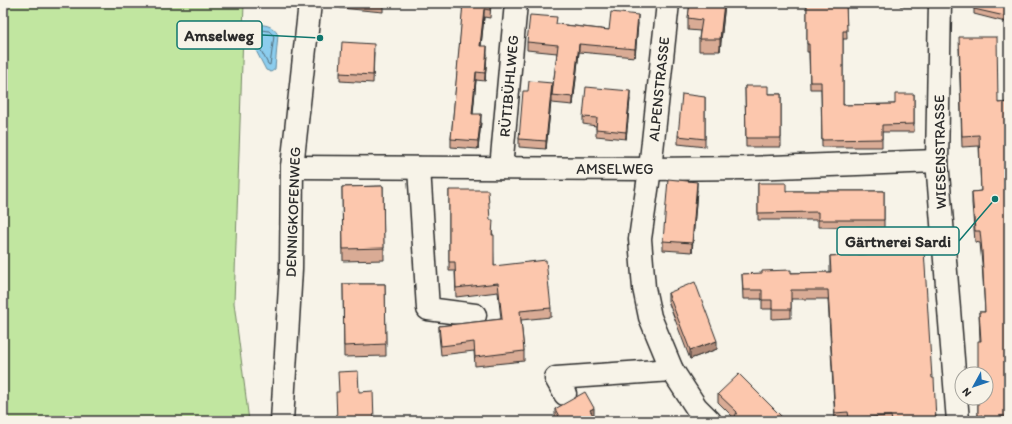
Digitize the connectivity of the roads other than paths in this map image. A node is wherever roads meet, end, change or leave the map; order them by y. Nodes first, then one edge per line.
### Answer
1 (310, 3) edge
2 (516, 3) edge
3 (668, 3) edge
4 (940, 3) edge
5 (937, 161) junction
6 (292, 167) junction
7 (419, 168) junction
8 (501, 168) junction
9 (650, 169) junction
10 (475, 315) dead end
11 (672, 370) junction
12 (565, 394) dead end
13 (282, 421) edge
14 (710, 421) edge
15 (958, 421) edge

1 - 6 street, DENNIGKOFENWEG
2 - 8 street, RÜTIBÜHLWEG
3 - 9 street, ALPENSTRASSE
4 - 5 street, WIESENSTRASSE
5 - 9 street, AMSELWEG
5 - 15 street, WIESENSTRASSE
6 - 7 street, AMSELWEG
6 - 13 street, DENNIGKOFENWEG
7 - 8 street, AMSELWEG
7 - 10 street
8 - 9 street, AMSELWEG
9 - 11 street, ALPENSTRASSE
11 - 12 street
11 - 14 street, ALPENSTRASSE

